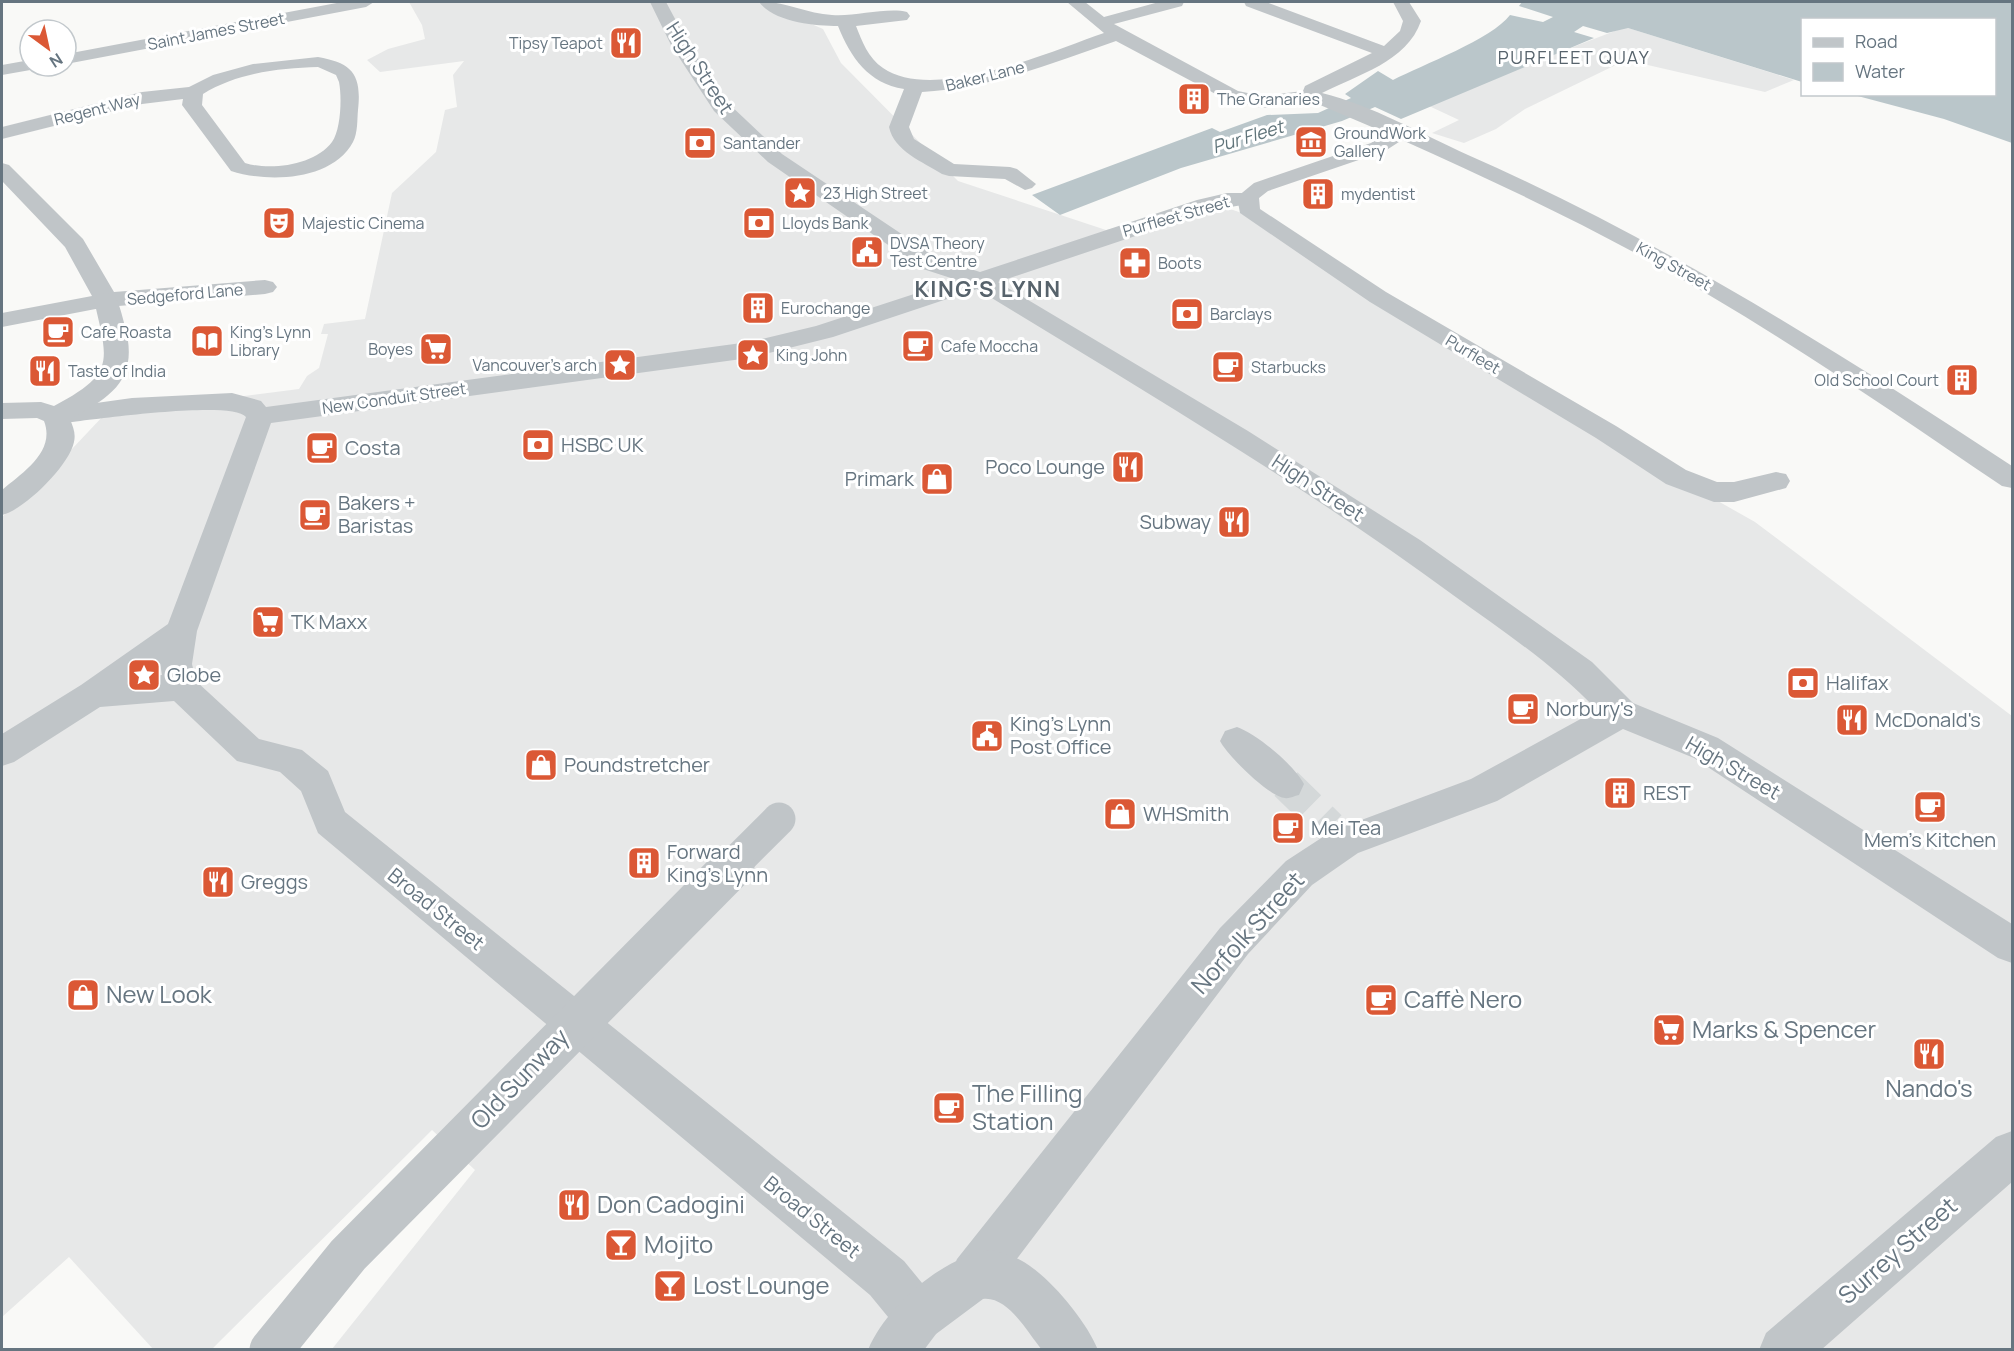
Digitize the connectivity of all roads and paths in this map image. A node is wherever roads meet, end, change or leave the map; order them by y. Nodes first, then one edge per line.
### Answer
1 (366, 2) edge
2 (658, 2) edge
3 (767, 2) edge
4 (1075, 2) edge
5 (1176, 2) edge
6 (1252, 2) edge
7 (1401, 2) edge
8 (901, 16) dead end
9 (846, 21) junction
10 (1100, 23) junction
11 (1116, 35) junction
12 (1387, 52) junction
13 (78, 57) edge
14 (18, 67) edge
15 (198, 68) dead end
16 (2, 70) edge
17 (219, 79) junction
18 (915, 87) junction
19 (194, 92) junction
20 (1320, 98) junction
21 (1393, 129) junction
22 (2, 133) edge
23 (2, 169) edge
24 (1019, 175) dead end
25 (1246, 198) junction
26 (977, 279) junction
27 (265, 287) dead end
28 (106, 300) junction
29 (2, 320) edge
30 (2, 411) edge
31 (55, 416) junction
32 (260, 416) junction
33 (2013, 479) edge
34 (1776, 481) dead end
35 (2, 504) edge
36 (182, 631) junction
37 (181, 687) junction
38 (93, 694) junction
39 (1621, 713) junction
40 (1237, 741) dead end
41 (2, 752) edge
42 (1286, 784) tunnel mouth
43 (779, 819) dead end
44 (2013, 945) edge
45 (2013, 1153) edge
46 (974, 1276) junction
47 (906, 1333) edge
48 (272, 1350) edge
49 (1074, 1350) edge
50 (1783, 1350) edge

1 - 13 street, Saint James Street
2 - 26 street, High Street
3 - 9 street
4 - 10 street
5 - 10 street
6 - 12 street
7 - 12 street
8 - 9 street
9 - 18 street, Baker Lane
10 - 11 street
11 - 18 street, Baker Lane
11 - 20 street
12 - 20 street
14 - 16 street
15 - 17 street
17 - 19 street
17 - 19 street
18 - 24 street
19 - 22 street, Regent Way
20 - 21 street, King Street
21 - 25 street, Purfleet Street
21 - 33 street, King Street
23 - 28 street
25 - 26 street, Purfleet Street
25 - 34 street, Purfleet
26 - 32 street, New Conduit Street
26 - 39 street, High Street
27 - 28 street, Sedgeford Lane
28 - 29 street, Sedgeford Lane
28 - 31 street
30 - 31 street
31 - 32 street
31 - 35 street
32 - 36 street
36 - 37 street
36 - 38 street
37 - 38 street
37 - 47 street, Broad Street
38 - 41 street
39 - 44 street, High Street
39 - 46 street, Norfolk Street
40 - 42 street
43 - 48 street, Old Sunway, bridge
45 - 50 street, Surrey Street
46 - 47 street, Norfolk Street
46 - 49 street

